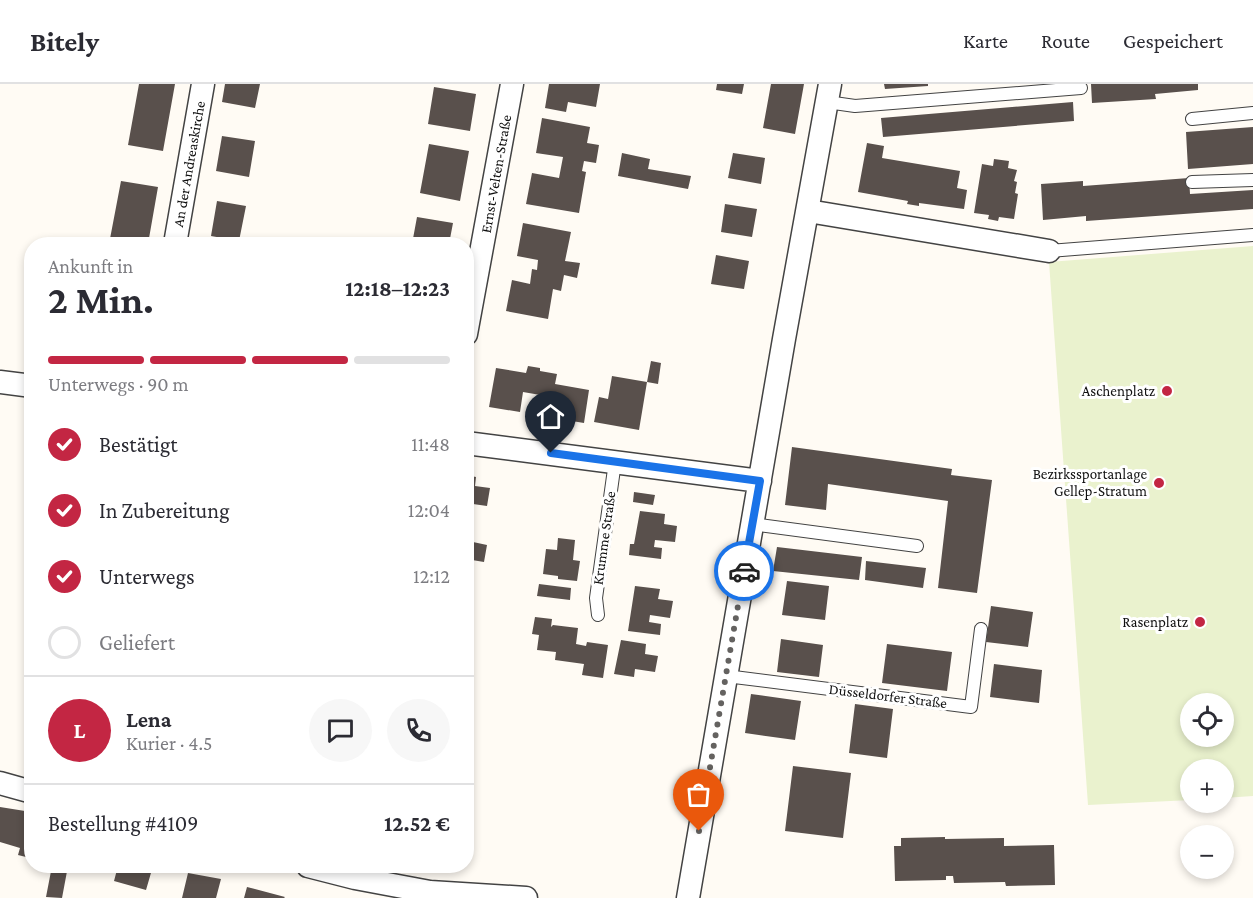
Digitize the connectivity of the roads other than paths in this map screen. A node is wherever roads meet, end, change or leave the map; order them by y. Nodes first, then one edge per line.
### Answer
1 (203, 84) edge
2 (512, 84) edge
3 (1081, 88) dead end
4 (829, 93) edge
5 (1253, 112) edge
6 (1192, 119) dead end
7 (1253, 180) edge
8 (1192, 182) dead end
9 (808, 211) junction
10 (1253, 234) edge
11 (176, 237) edge
12 (1048, 251) joint
13 (474, 291) edge
14 (0, 382) edge
15 (24, 385) edge
16 (474, 444) edge
17 (615, 462) junction
18 (760, 481) junction
19 (752, 524) junction
20 (917, 546) dead end
21 (598, 615) dead end
22 (981, 629) dead end
23 (726, 676) junction
24 (0, 783) edge
25 (24, 790) edge
26 (322, 873) edge
27 (352, 888) edge
28 (526, 898) edge
29 (688, 898) edge

1 - 11 street, An der Andreaskirche
2 - 13 street, Ernst-Velten-Straße
3 - 4 lane
4 - 9 street
5 - 6 lane
7 - 8 lane
9 - 12 street
9 - 18 street
10 - 12 lane
14 - 15 street
16 - 17 street
17 - 18 street
17 - 21 lane, Krumme Straße
18 - 19 street
19 - 20 lane
19 - 23 street
22 - 23 lane, Düsseldorfer Straße
23 - 29 street
24 - 25 street
26 - 27 street
27 - 28 street

